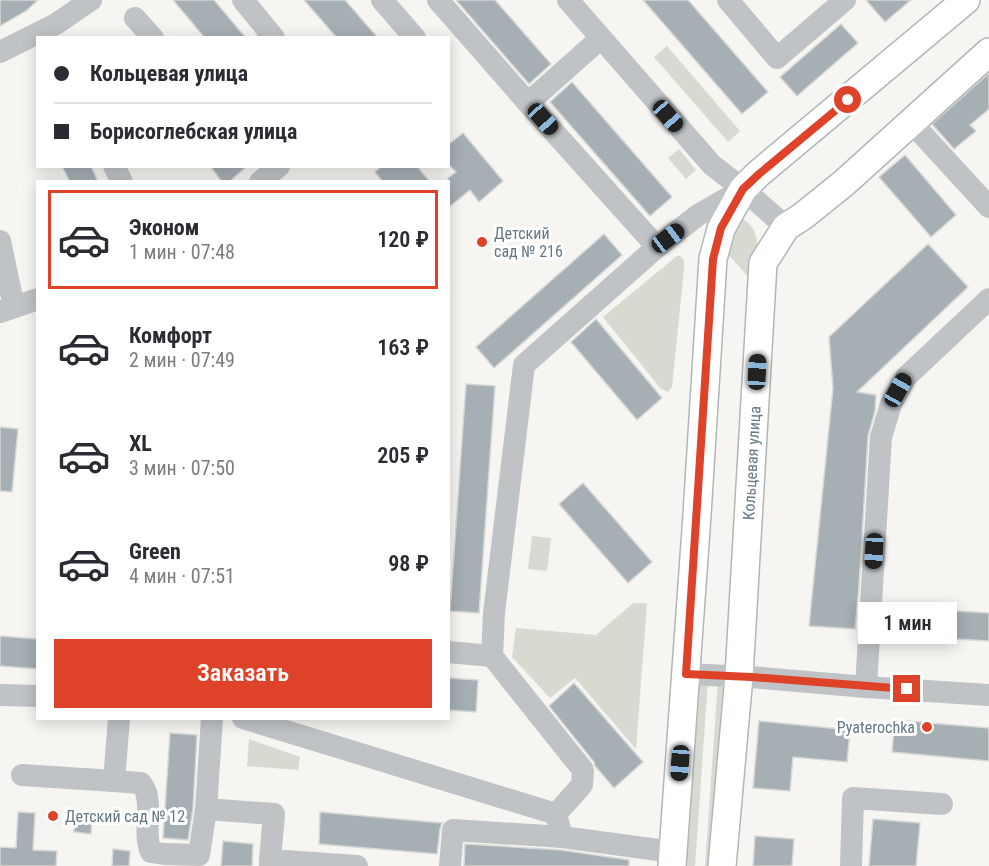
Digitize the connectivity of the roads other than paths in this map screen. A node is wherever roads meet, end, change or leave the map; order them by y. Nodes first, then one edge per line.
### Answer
1 (91, 0) edge
2 (243, 0) edge
3 (382, 0) edge
4 (438, 0) edge
5 (568, 0) edge
6 (728, 0) edge
7 (845, 0) edge
8 (966, 0) edge
9 (135, 18) dead end
10 (151, 36) edge
11 (272, 36) edge
12 (413, 36) edge
13 (601, 38) junction
14 (0, 52) edge
15 (989, 52) edge
16 (528, 104) junction
17 (911, 123) junction
18 (743, 189) junction
19 (989, 207) edge
20 (786, 227) junction
21 (0, 241) edge
22 (657, 247) junction
23 (36, 299) edge
24 (989, 299) edge
25 (7, 310) edge
26 (450, 652) edge
27 (492, 656) junction
28 (686, 674) junction
29 (740, 676) junction
30 (866, 687) junction
31 (0, 694) edge
32 (989, 695) edge
33 (36, 696) edge
34 (119, 720) edge
35 (212, 720) edge
36 (250, 720) edge
37 (22, 776) dead end
38 (114, 781) junction
39 (942, 804) dead end
40 (206, 809) junction
41 (556, 814) junction
42 (562, 837) junction
43 (673, 859) edge
44 (270, 863) edge
45 (357, 866) edge
46 (450, 866) edge
47 (722, 866) edge
48 (851, 866) edge

1 - 14 street
2 - 11 street
3 - 12 street
4 - 16 street
5 - 13 street
6 - 7 street
8 - 18 main road
9 - 10 street
13 - 16 street
13 - 18 street
15 - 17 main road, Кольцевая улица
16 - 22 street
17 - 19 street
17 - 20 main road, Кольцевая улица
18 - 20 street
18 - 22 street
18 - 28 main road
20 - 29 main road, Кольцевая улица
21 - 25 street
22 - 27 street
23 - 25 street
24 - 30 street
26 - 27 street
27 - 41 street
28 - 29 street
28 - 43 main road
29 - 30 street
29 - 47 main road, Кольцевая улица
30 - 32 street
31 - 33 street
34 - 38 street
35 - 40 street
36 - 41 street
37 - 38 street
38 - 40 street
39 - 48 street
40 - 44 street
41 - 42 street
42 - 43 street
42 - 46 street
44 - 45 street

